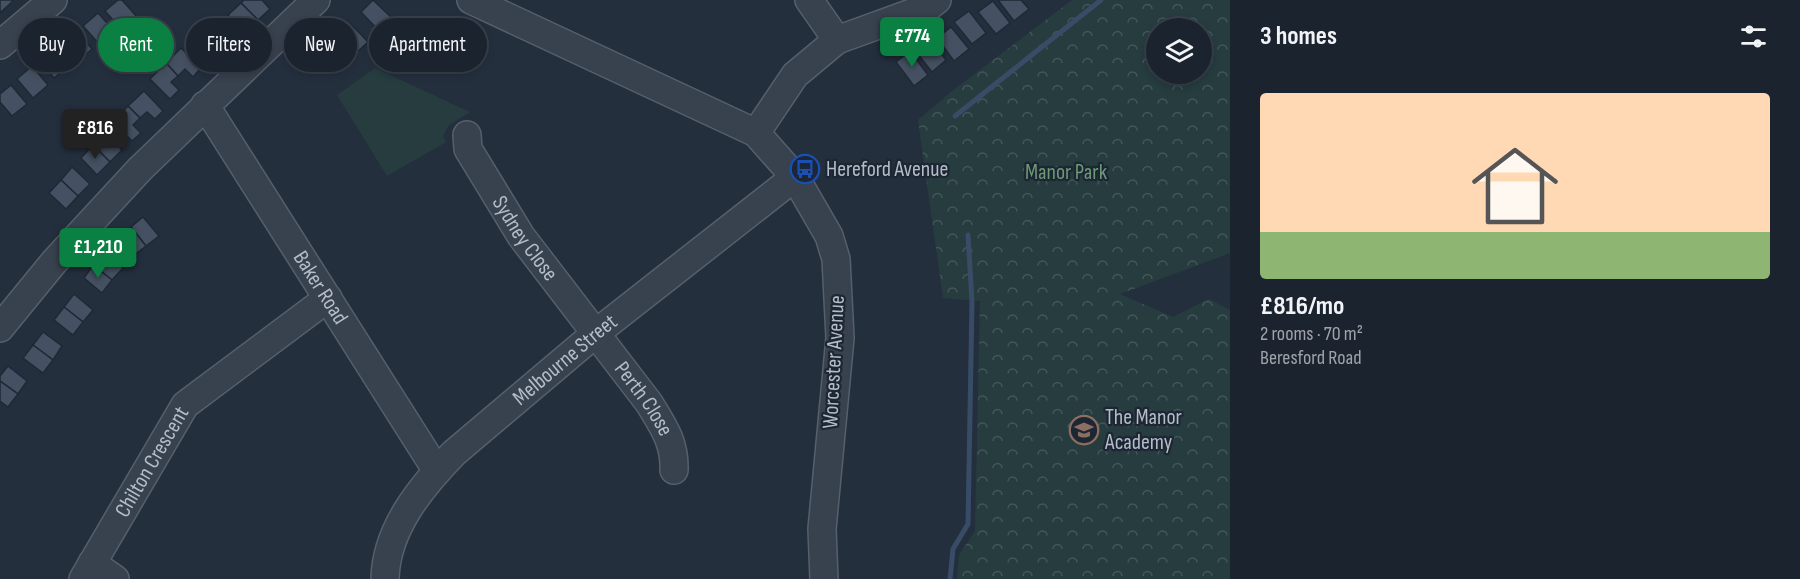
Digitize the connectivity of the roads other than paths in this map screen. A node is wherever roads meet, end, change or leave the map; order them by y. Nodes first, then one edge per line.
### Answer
1 (53, 0) edge
2 (316, 0) edge
3 (471, 0) edge
4 (809, 0) edge
5 (937, 0) edge
6 (837, 40) junction
7 (0, 45) edge
8 (205, 105) junction
9 (756, 134) junction
10 (467, 135) dead end
11 (795, 177) junction
12 (328, 298) junction
13 (0, 327) edge
14 (596, 333) junction
15 (674, 470) dead end
16 (437, 471) junction
17 (88, 571) edge
18 (115, 579) edge
19 (385, 579) edge
20 (824, 579) edge

1 - 7 street
2 - 8 street
3 - 9 street, Worcester Avenue
4 - 6 street
5 - 6 street
6 - 9 street
8 - 12 street, Baker Road
8 - 13 street
9 - 11 street, Worcester Avenue
10 - 14 street, Sydney Close
11 - 14 street, Melbourne Street
11 - 20 street, Worcester Avenue
12 - 16 street, Baker Road
12 - 17 street, Chilton Crescent
14 - 15 street, Perth Close
14 - 16 street, Melbourne Street
16 - 19 street, Melbourne Street
17 - 18 street

